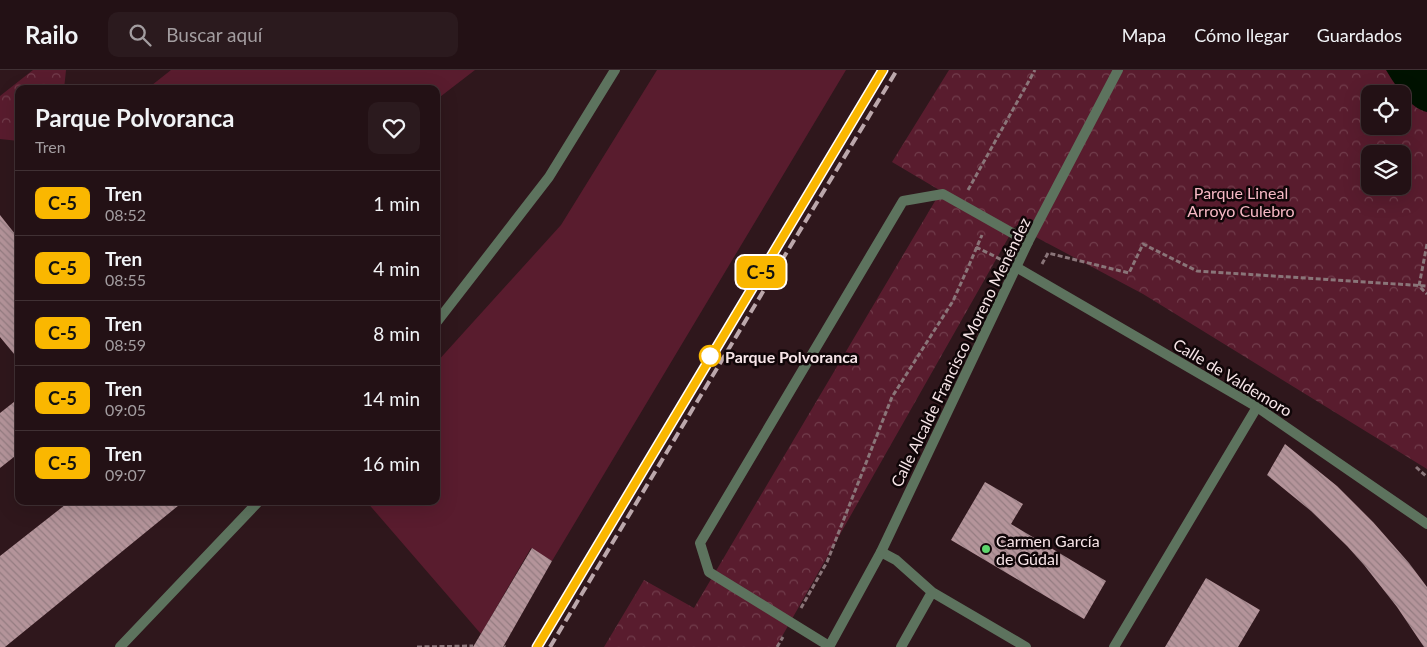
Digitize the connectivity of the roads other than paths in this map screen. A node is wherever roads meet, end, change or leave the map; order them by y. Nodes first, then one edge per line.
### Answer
1 (615, 70) edge
2 (1118, 70) edge
3 (1028, 242) junction
4 (1016, 267) junction
5 (440, 318) edge
6 (1258, 407) junction
7 (255, 505) edge
8 (1427, 524) edge
9 (881, 552) junction
10 (932, 592) junction
11 (120, 647) edge
12 (829, 647) edge
13 (901, 647) edge
14 (1026, 647) edge
15 (1114, 647) edge

1 - 5 street
2 - 3 street, Calle Alcalde Francisco Moreno Menéndez
3 - 4 street, Calle Alcalde Francisco Moreno Menéndez
3 - 12 street
4 - 6 street, Calle de Valdemoro
4 - 9 street, Calle Alcalde Francisco Moreno Menéndez
6 - 8 street, Calle de Valdemoro
6 - 15 street
7 - 11 street
9 - 10 street
9 - 12 street, Calle Alcalde Francisco Moreno Menéndez
10 - 13 street
10 - 14 street

